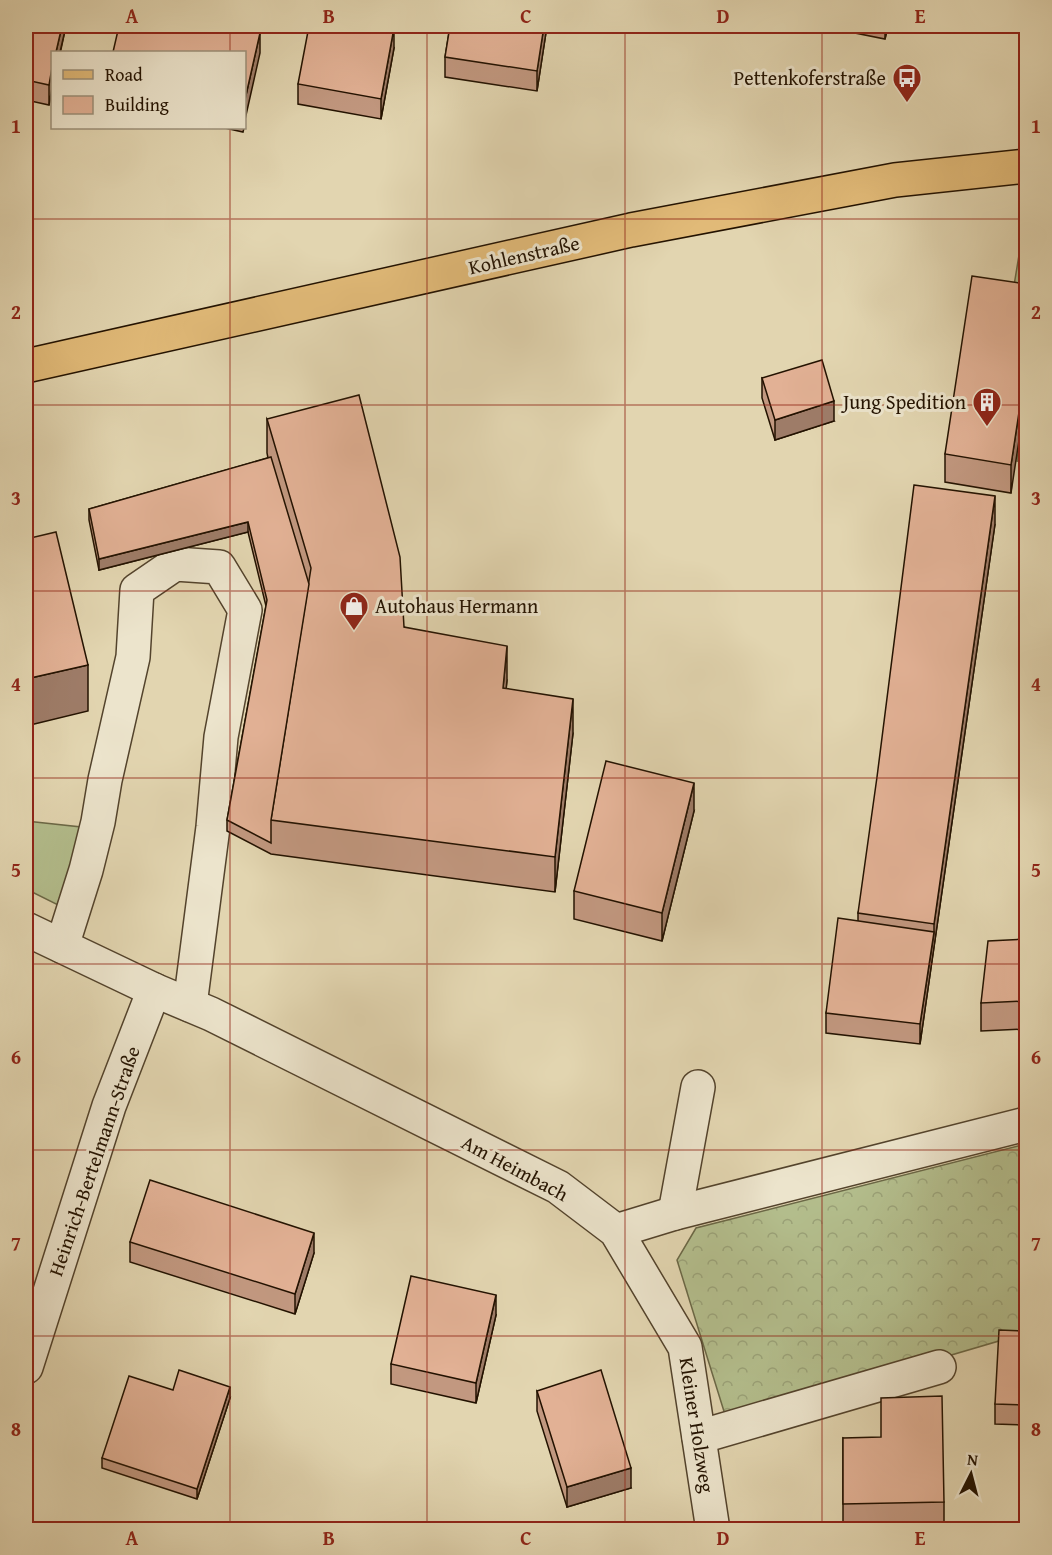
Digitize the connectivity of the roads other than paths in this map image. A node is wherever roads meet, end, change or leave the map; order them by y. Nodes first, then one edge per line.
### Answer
1 (1026, 166) edge
2 (26, 366) edge
3 (26, 929) edge
4 (62, 946) junction
5 (154, 990) junction
6 (190, 1005) junction
7 (698, 1087) dead end
8 (1026, 1124) edge
9 (675, 1213) junction
10 (616, 1231) junction
11 (26, 1367) edge
12 (939, 1367) dead end
13 (699, 1437) junction
14 (712, 1530) edge

1 - 2 main road, Kohlenstraße
3 - 4 street, Am Heimbach
4 - 5 street, Am Heimbach
4 - 6 street
5 - 6 street, Am Heimbach
5 - 11 street, Heinrich-Bertelmann-Straße
6 - 10 street, Am Heimbach
7 - 9 street
8 - 9 street
9 - 10 street
10 - 13 street, Kleiner Holzweg
12 - 13 street
13 - 14 street, Kleiner Holzweg

